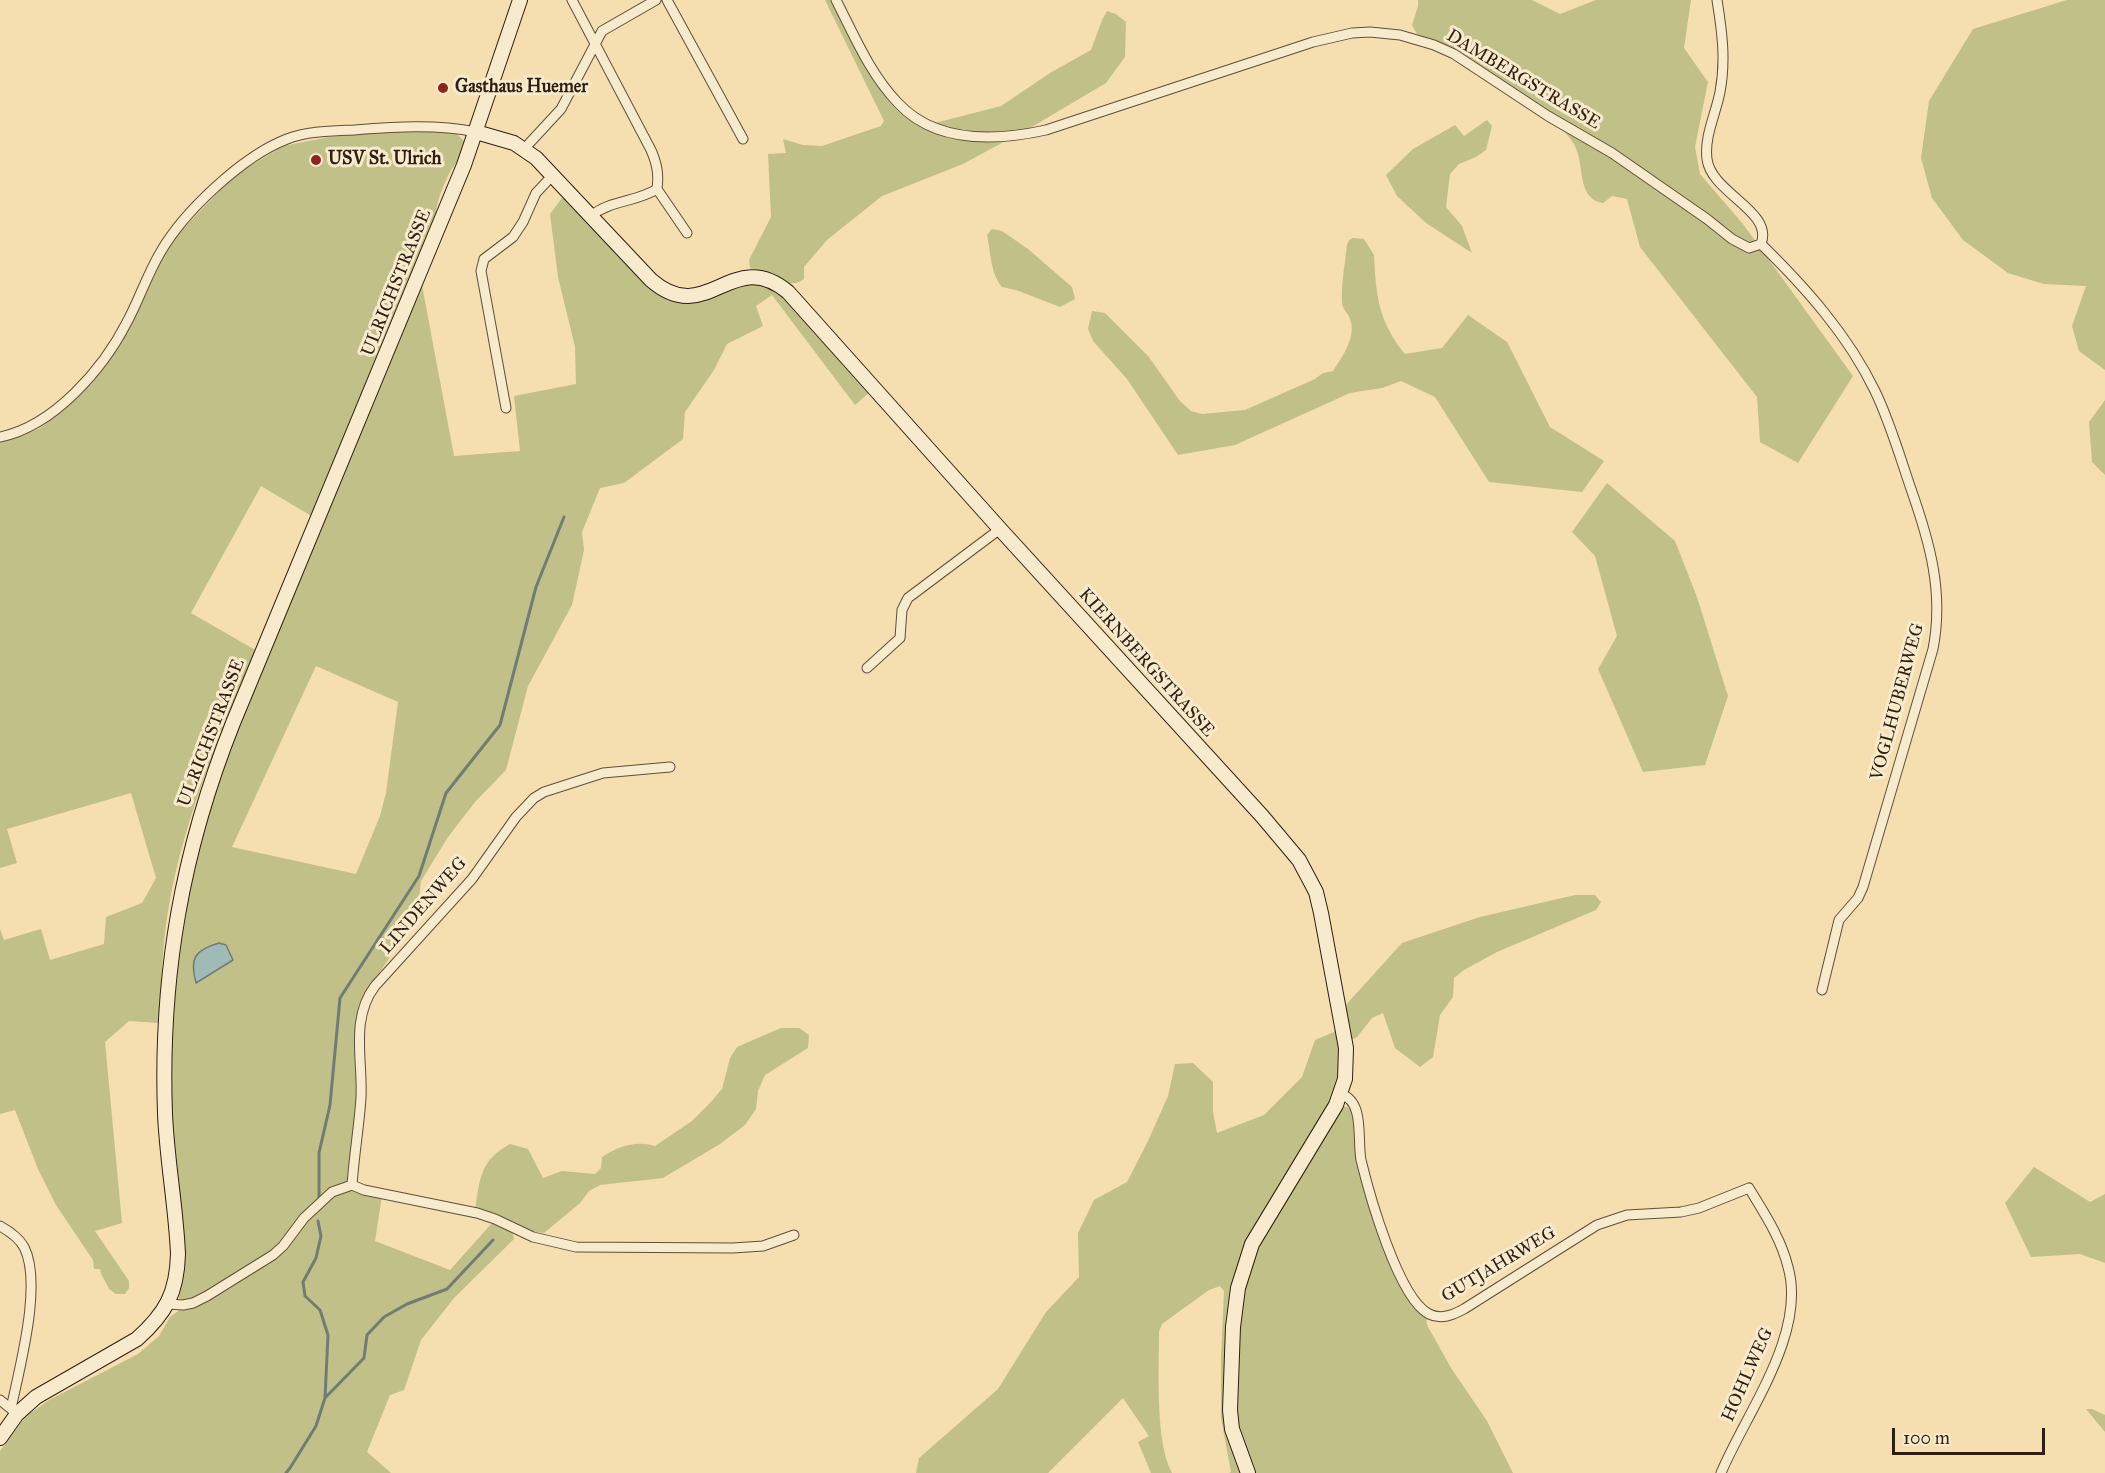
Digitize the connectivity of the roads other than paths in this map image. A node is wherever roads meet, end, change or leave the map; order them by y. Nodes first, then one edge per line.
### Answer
1 (520, 0) edge
2 (572, 0) edge
3 (656, 0) edge
4 (667, 0) edge
5 (836, 0) edge
6 (1717, 0) edge
7 (595, 42) junction
8 (476, 132) junction
9 (743, 139) dead end
10 (525, 149) junction
11 (553, 175) junction
12 (657, 189) junction
13 (591, 216) junction
14 (687, 233) dead end
15 (1761, 244) junction
16 (506, 408) dead end
17 (0, 437) edge
18 (1000, 529) junction
19 (867, 668) dead end
20 (670, 767) dead end
21 (1822, 990) dead end
22 (1341, 1094) junction
23 (352, 1185) junction
24 (1749, 1188) joint
25 (0, 1226) edge
26 (794, 1235) dead end
27 (169, 1304) junction
28 (0, 1400) edge
29 (14, 1412) junction
30 (0, 1438) edge
31 (1248, 1473) edge
32 (1721, 1473) edge

1 - 8 street, ULRICHSTRASSE
2 - 7 street
3 - 7 street
4 - 9 street
5 - 15 street, DAMBERGSTRASSE
6 - 15 street
7 - 10 street
7 - 12 street
8 - 10 street, KIERNBERGSTRASSE
8 - 17 street
8 - 27 street, ULRICHSTRASSE
10 - 11 street, KIERNBERGSTRASSE
11 - 13 street, KIERNBERGSTRASSE
11 - 16 street
12 - 13 street
12 - 14 street
13 - 18 street, KIERNBERGSTRASSE
15 - 21 street, VOGLHUBERWEG
18 - 19 street
18 - 22 street, KIERNBERGSTRASSE
20 - 23 street, LINDENWEG
22 - 24 street, GUTJAHRWEG
22 - 31 street, KIERNBERGSTRASSE
23 - 26 street
23 - 27 street
24 - 32 street, HOHLWEG
25 - 29 street
27 - 29 street, ULRICHSTRASSE
28 - 29 street
29 - 30 street, ULRICHSTRASSE

